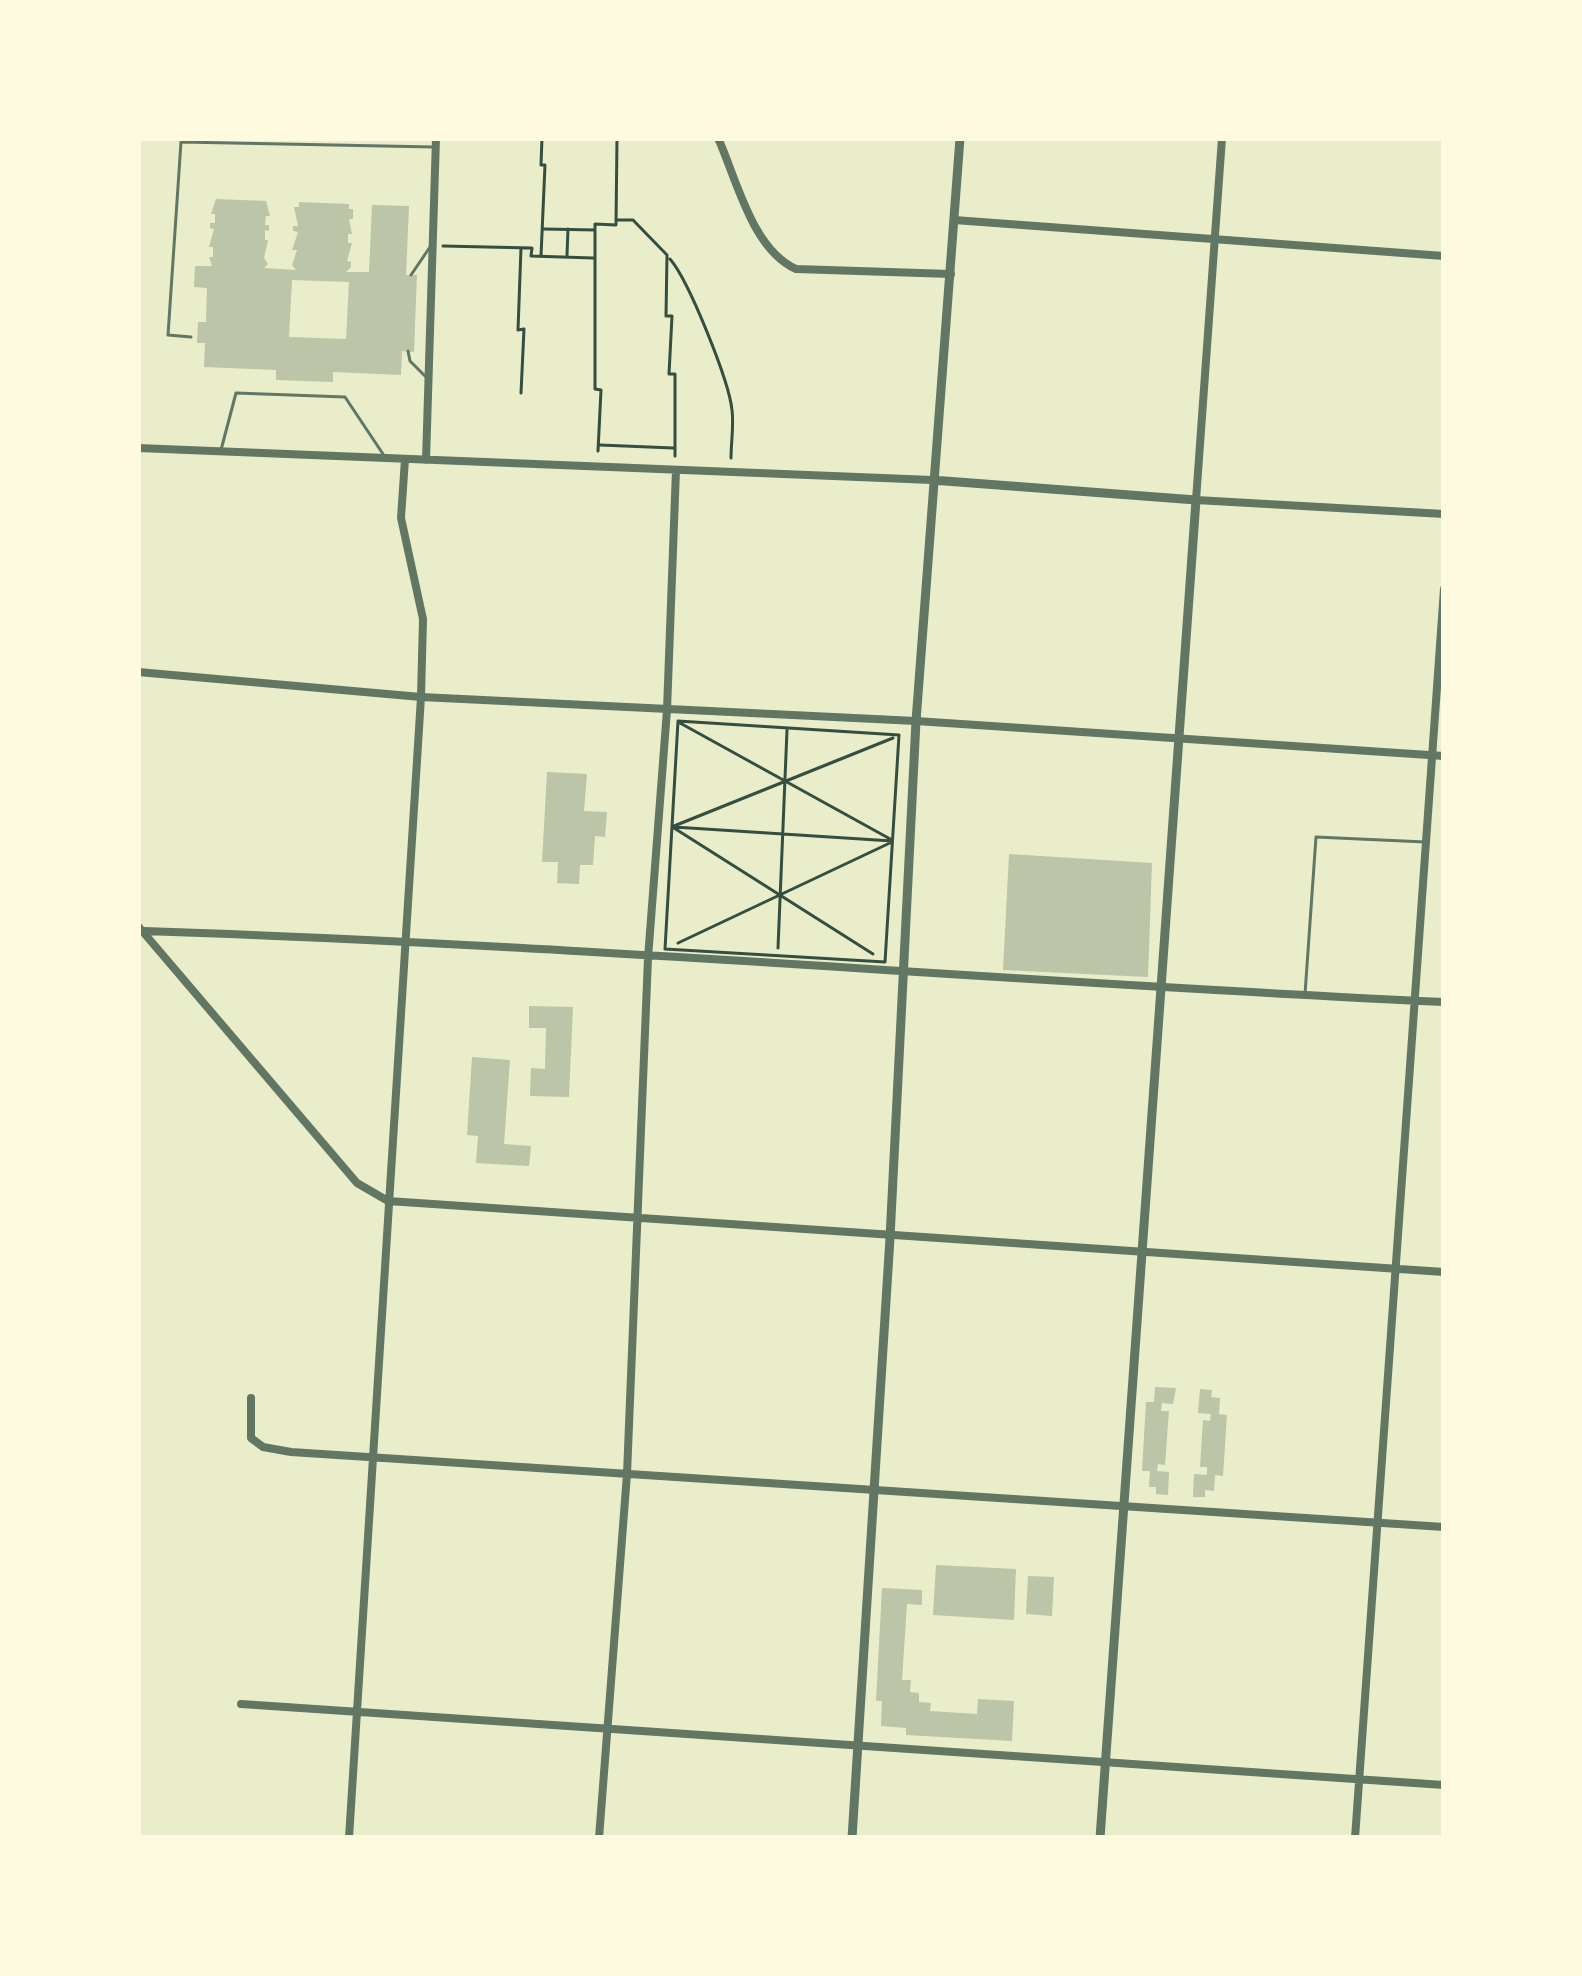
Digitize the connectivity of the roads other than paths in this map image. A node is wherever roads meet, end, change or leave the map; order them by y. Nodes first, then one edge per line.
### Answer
1 (718, 138) edge
2 (960, 138) edge
3 (1222, 138) edge
4 (435, 142) edge
5 (954, 220) junction
6 (1215, 238) junction
7 (431, 245) junction
8 (1444, 256) edge
9 (951, 274) junction
10 (411, 275) dead end
11 (191, 337) dead end
12 (408, 351) dead end
13 (428, 379) junction
14 (138, 448) edge
15 (221, 451) junction
16 (385, 458) junction
17 (405, 459) junction
18 (426, 460) junction
19 (676, 470) junction
20 (932, 480) junction
21 (1196, 500) junction
22 (1444, 514) edge
23 (1444, 590) edge
24 (138, 671) edge
25 (421, 697) junction
26 (667, 710) junction
27 (916, 721) junction
28 (1179, 739) junction
29 (1432, 755) junction
30 (1444, 756) edge
31 (1426, 842) junction
32 (140, 929) edge
33 (404, 940) junction
34 (648, 958) junction
35 (902, 972) junction
36 (1162, 987) junction
37 (1305, 994) junction
38 (1414, 1001) junction
39 (1444, 1002) edge
40 (388, 1201) junction
41 (640, 1218) junction
42 (890, 1238) junction
43 (1143, 1253) junction
44 (1395, 1269) junction
45 (1444, 1272) edge
46 (251, 1398) dead end
47 (371, 1456) junction
48 (627, 1474) junction
49 (874, 1489) junction
50 (1124, 1504) junction
51 (1377, 1523) junction
52 (1444, 1527) edge
53 (241, 1705) dead end
54 (357, 1711) junction
55 (606, 1726) junction
56 (858, 1746) junction
57 (1106, 1762) junction
58 (1359, 1779) junction
59 (1444, 1785) edge
60 (349, 1838) edge
61 (599, 1838) edge
62 (852, 1838) edge
63 (1100, 1838) edge
64 (1355, 1838) edge

1 - 9 street
2 - 5 street
3 - 6 street
4 - 7 street
4 - 11 lane
5 - 6 street
5 - 9 street
6 - 8 street
6 - 21 street
7 - 10 lane
7 - 13 street
9 - 20 street
12 - 13 lane
13 - 18 street
14 - 15 street
15 - 16 street
15 - 16 lane
16 - 17 street
17 - 18 street
17 - 25 street
18 - 19 street
19 - 20 street
19 - 26 street
20 - 21 street
20 - 27 street
21 - 22 street
21 - 28 street
23 - 29 street
24 - 25 street
25 - 26 street
25 - 33 street
26 - 27 street
26 - 34 street
27 - 28 street
27 - 35 street
28 - 29 street
28 - 36 street
29 - 30 street
29 - 31 street
31 - 37 lane
31 - 38 street
32 - 33 street
32 - 40 street
33 - 34 street
33 - 40 street
34 - 35 street
34 - 41 street
35 - 36 street
35 - 42 street
36 - 37 street
36 - 43 street
37 - 38 street
38 - 39 street
38 - 44 street
40 - 41 street
40 - 47 street
41 - 42 street
41 - 48 street
42 - 43 street
42 - 49 street
43 - 44 street
43 - 50 street
44 - 45 street
44 - 51 street
46 - 47 street
47 - 48 street
47 - 54 street
48 - 49 street
48 - 55 street
49 - 50 street
49 - 56 street
50 - 51 street
50 - 57 street
51 - 52 street
51 - 58 street
53 - 54 street
54 - 55 street
54 - 60 street
55 - 56 street
55 - 61 street
56 - 57 street
56 - 62 street
57 - 58 street
57 - 63 street
58 - 59 street
58 - 64 street

